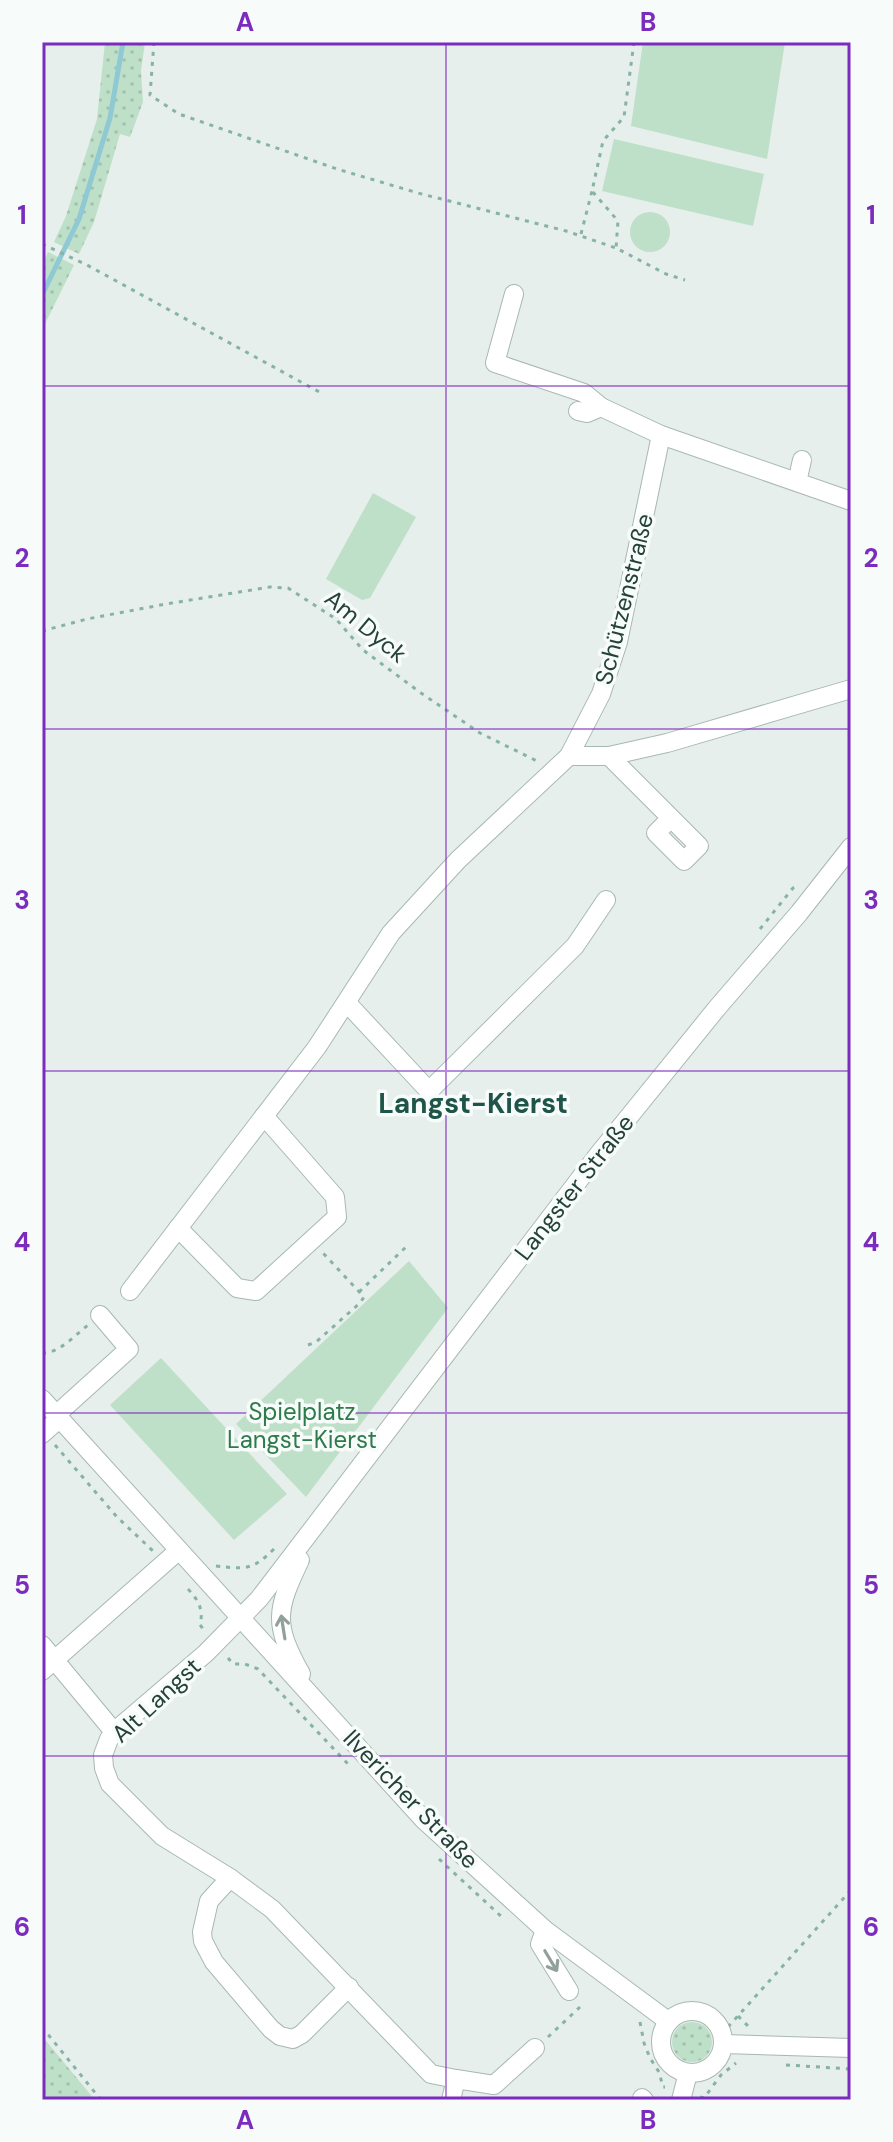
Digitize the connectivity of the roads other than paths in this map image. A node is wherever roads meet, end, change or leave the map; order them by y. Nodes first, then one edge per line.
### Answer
1 (514, 294) dead end
2 (601, 407) junction
3 (578, 411) dead end
4 (661, 435) junction
5 (802, 460) dead end
6 (797, 482) junction
7 (851, 501) edge
8 (851, 689) edge
9 (569, 756) junction
10 (609, 756) junction
11 (671, 818) dead end
12 (851, 847) edge
13 (606, 900) dead end
14 (347, 1003) junction
15 (264, 1116) junction
16 (178, 1228) junction
17 (130, 1291) dead end
18 (100, 1315) road end
19 (42, 1399) edge
20 (58, 1417) junction
21 (42, 1434) edge
22 (308, 1537) junction
23 (178, 1551) junction
24 (241, 1619) junction
25 (42, 1645) edge
26 (48, 1666) edge
27 (314, 1697) junction
28 (115, 1733) junction
29 (230, 1878) junction
30 (545, 1930) junction
31 (349, 1987) junction
32 (569, 1991) dead end
33 (668, 2021) junction
34 (723, 2038) junction
35 (535, 2048) road end
36 (851, 2048) edge
37 (688, 2073) junction
38 (456, 2079) junction
39 (682, 2096) edge
40 (451, 2100) edge

1 - 2 street
2 - 3 street
2 - 4 street
4 - 6 street
4 - 9 street, Schützenstraße
5 - 6 street
6 - 7 street
8 - 10 street
9 - 10 street
9 - 14 street, Schützenstraße
10 - 11 street
12 - 22 street, Langster Straße
13 - 14 street
14 - 15 street, Schützenstraße
15 - 16 street, Schützenstraße
15 - 16 street
16 - 17 street, Schützenstraße
18 - 20 street
19 - 20 street, Ilvericher Straße
20 - 21 street
20 - 23 street, Ilvericher Straße
22 - 24 street, Langster Straße
27 -> 22 street, Langster Straße
23 - 24 street, Ilvericher Straße
23 - 26 street
24 - 27 street, Ilvericher Straße
24 - 28 street, Alt Langst
25 - 26 street
26 - 28 street
27 - 30 street, Ilvericher Straße
28 - 29 street, Alt Langst
29 - 31 street, Alt Langst
29 - 31 street
30 -> 32 street
30 - 33 street, Ilvericher Straße
31 - 38 street, Alt Langst
33 - 34 street
33 - 37 street
34 - 36 street
34 - 37 street
35 - 38 street, Alt Langst
37 - 39 street
38 - 40 street

